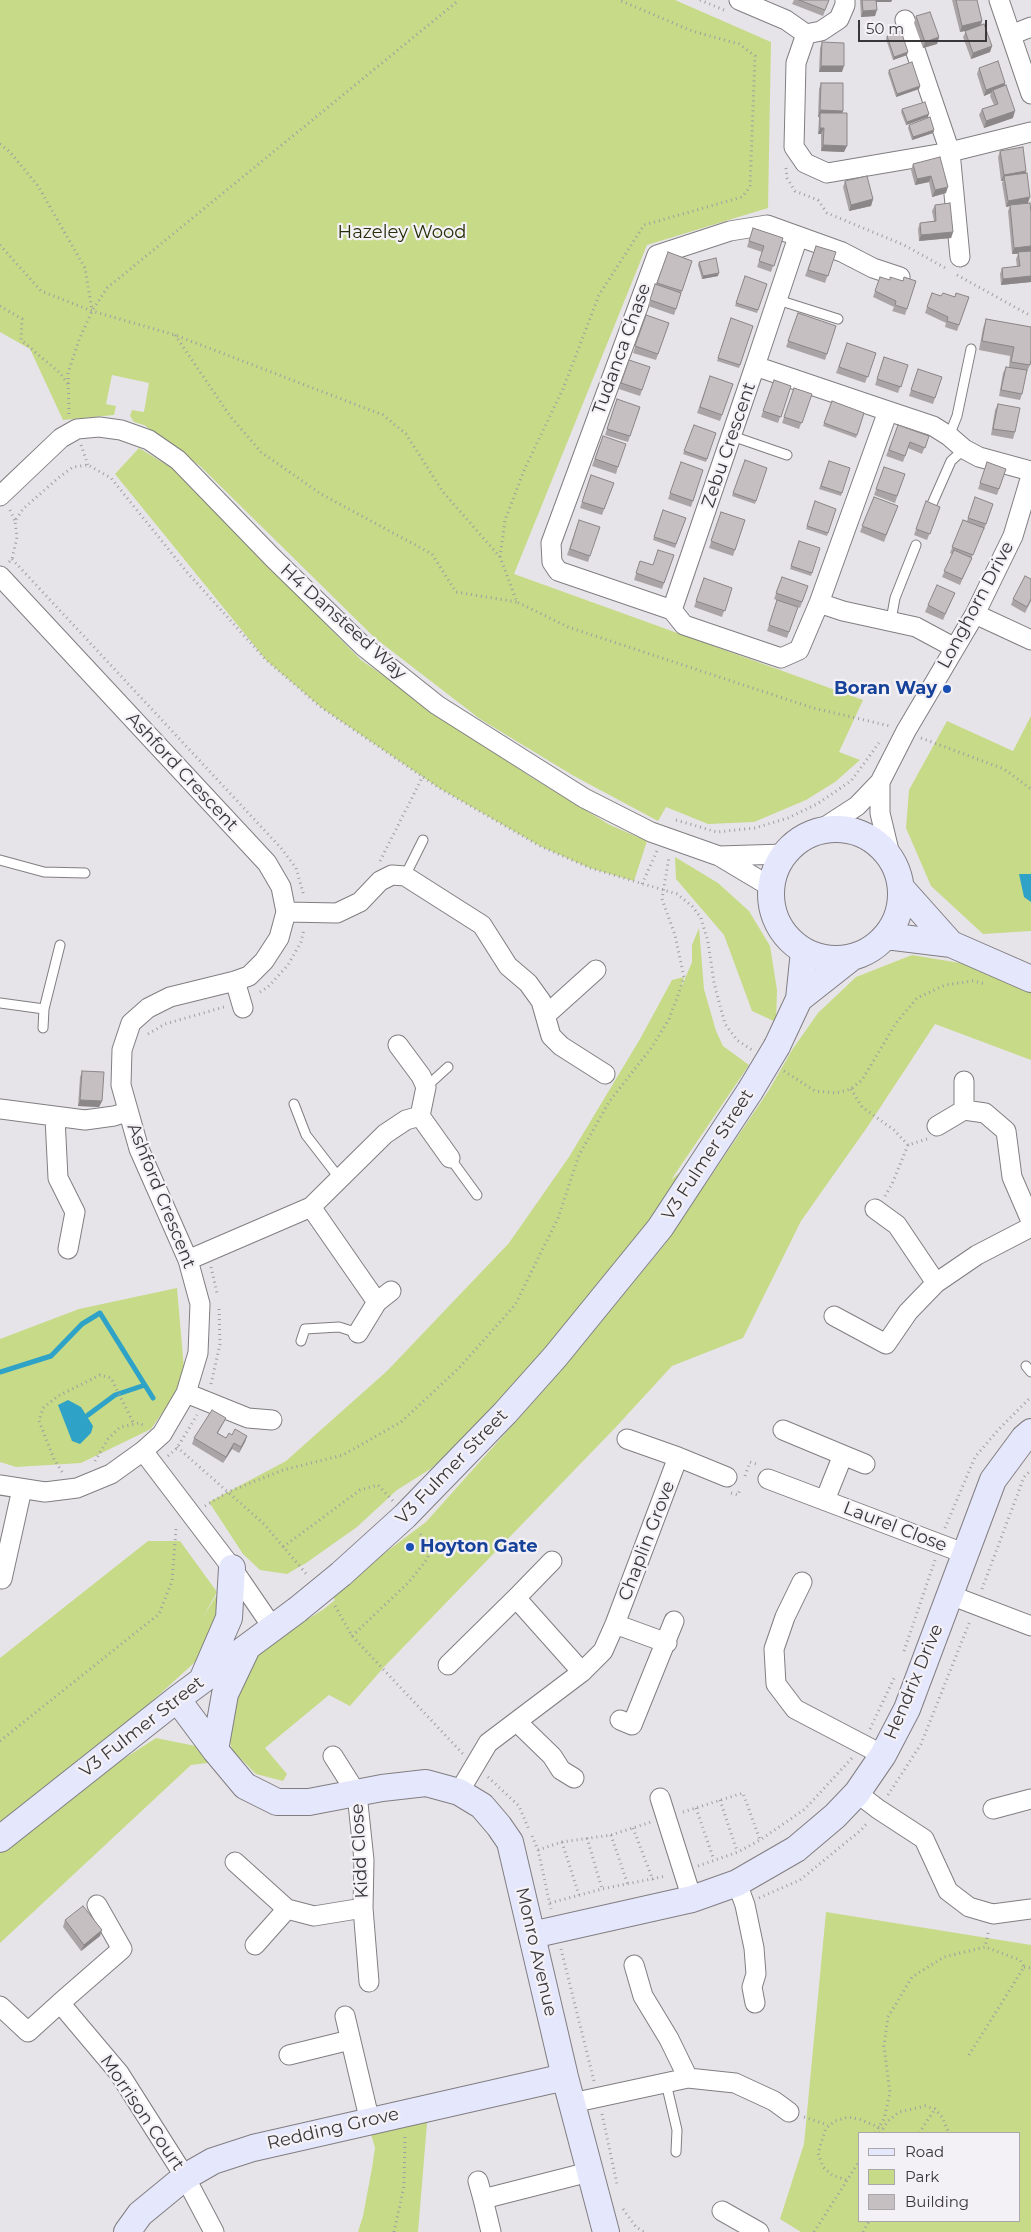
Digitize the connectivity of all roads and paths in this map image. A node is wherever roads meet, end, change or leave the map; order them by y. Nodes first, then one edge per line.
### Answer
1 (459, 0) edge
2 (619, 0) edge
3 (739, 0) edge
4 (845, 0) edge
5 (999, 0) edge
6 (765, 5) edge
7 (905, 20) dead end
8 (1031, 27) edge
9 (806, 34) junction
10 (1011, 35) junction
11 (1031, 94) edge
12 (1031, 132) edge
13 (0, 144) edge
14 (950, 152) junction
15 (798, 237) junction
16 (0, 245) edge
17 (960, 257) dead end
18 (900, 277) dead end
19 (778, 300) junction
20 (0, 306) edge
21 (92, 310) junction
22 (838, 319) dead end
23 (175, 335) junction
24 (971, 349) dead end
25 (755, 366) junction
26 (68, 384) junction
27 (888, 411) junction
28 (76, 430) junction
29 (732, 436) junction
30 (949, 436) junction
31 (964, 450) junction
32 (787, 454) dead end
33 (88, 465) junction
34 (1031, 471) edge
35 (1031, 476) edge
36 (0, 496) edge
37 (932, 504) edge
38 (916, 545) dead end
39 (500, 557) junction
40 (12, 559) junction
41 (3, 570) edge
42 (518, 602) junction
43 (819, 603) junction
44 (672, 610) junction
45 (975, 614) junction
46 (891, 620) junction
47 (1031, 640) edge
48 (955, 648) junction
49 (885, 734) dead end
50 (923, 740) dead end
51 (880, 742) dead end
52 (423, 776) junction
53 (880, 782) junction
54 (1031, 789) edge
55 (820, 830) junction
56 (668, 837) junction
57 (423, 840) dead end
58 (784, 854) junction
59 (719, 856) junction
60 (892, 859) junction
61 (0, 860) edge
62 (378, 864) dead end
63 (85, 873) dead end
64 (405, 876) junction
65 (642, 884) junction
66 (771, 887) junction
67 (901, 888) junction
68 (662, 890) junction
69 (286, 912) junction
70 (307, 913) junction
71 (886, 936) junction
72 (951, 944) junction
73 (60, 945) dead end
74 (804, 951) junction
75 (851, 958) junction
76 (596, 970) dead end
77 (1031, 979) edge
78 (235, 981) junction
79 (989, 985) dead end
80 (799, 1000) junction
81 (0, 1003) edge
82 (242, 1005) junction
83 (44, 1009) junction
84 (546, 1015) junction
85 (43, 1028) dead end
86 (145, 1038) dead end
87 (398, 1045) dead end
88 (771, 1056) junction
89 (448, 1067) dead end
90 (605, 1074) dead end
91 (964, 1081) dead end
92 (426, 1087) junction
93 (851, 1089) junction
94 (294, 1104) dead end
95 (0, 1109) edge
96 (964, 1110) junction
97 (127, 1112) junction
98 (420, 1116) junction
99 (55, 1118) junction
100 (937, 1126) joint
101 (908, 1145) junction
102 (450, 1158) joint
103 (340, 1179) junction
104 (477, 1195) dead end
105 (311, 1207) junction
106 (875, 1209) joint
107 (1031, 1221) edge
108 (1031, 1227) edge
109 (68, 1249) dead end
110 (207, 1254) junction
111 (188, 1260) junction
112 (936, 1282) junction
113 (218, 1297) dead end
114 (219, 1306) dead end
115 (834, 1316) dead end
116 (358, 1333) joint
117 (300, 1341) dead end
118 (186, 1393) junction
119 (1031, 1397) edge
120 (205, 1400) junction
121 (272, 1420) dead end
122 (134, 1424) dead end
123 (783, 1430) dead end
124 (1029, 1437) edge
125 (627, 1439) dead end
126 (144, 1451) junction
127 (842, 1455) junction
128 (678, 1457) junction
129 (865, 1464) dead end
130 (156, 1467) junction
131 (64, 1475) dead end
132 (727, 1477) dead end
133 (768, 1478) dead end
134 (0, 1485) edge
135 (22, 1489) junction
136 (824, 1500) junction
137 (191, 1516) junction
138 (405, 1516) junction
139 (940, 1545) junction
140 (283, 1547) dead end
141 (966, 1554) junction
142 (552, 1561) dead end
143 (232, 1568) junction
144 (2, 1579) dead end
145 (802, 1582) dead end
146 (950, 1595) junction
147 (516, 1598) junction
148 (674, 1621) dead end
149 (615, 1624) junction
150 (1031, 1626) edge
151 (273, 1628) junction
152 (352, 1636) dead end
153 (667, 1643) junction
154 (249, 1645) junction
155 (903, 1652) dead end
156 (448, 1665) dead end
157 (898, 1668) dead end
158 (582, 1672) junction
159 (202, 1681) junction
160 (177, 1700) junction
161 (620, 1720) dead end
162 (517, 1722) junction
163 (0, 1741) edge
164 (872, 1749) junction
165 (214, 1750) junction
166 (333, 1756) dead end
167 (574, 1778) dead end
168 (459, 1792) junction
169 (857, 1793) junction
170 (357, 1794) junction
171 (660, 1798) dead end
172 (1031, 1799) edge
173 (720, 1800) junction
174 (696, 1808) junction
175 (993, 1809) dead end
176 (666, 1817) junction
177 (633, 1828) junction
178 (611, 1835) junction
179 (587, 1838) junction
180 (0, 1839) edge
181 (760, 1840) junction
182 (562, 1842) junction
183 (538, 1850) dead end
184 (738, 1852) junction
185 (714, 1860) junction
186 (235, 1862) dead end
187 (684, 1871) junction
188 (653, 1880) junction
189 (738, 1883) junction
190 (628, 1885) junction
191 (602, 1889) junction
192 (579, 1895) junction
193 (692, 1898) junction
194 (550, 1903) dead end
195 (97, 1905) dead end
196 (363, 1908) junction
197 (287, 1909) junction
198 (1031, 1909) edge
199 (993, 1914) junction
200 (532, 1935) junction
201 (256, 1945) dead end
202 (985, 1947) junction
203 (634, 1965) dead end
204 (1024, 1966) junction
205 (1031, 1968) edge
206 (369, 1982) dead end
207 (60, 2003) junction
208 (755, 2003) dead end
209 (0, 2006) edge
210 (345, 2016) dead end
211 (350, 2040) junction
212 (969, 2054) dead end
213 (289, 2055) dead end
214 (565, 2077) junction
215 (688, 2078) junction
216 (666, 2083) junction
217 (572, 2103) junction
218 (934, 2109) junction
219 (789, 2112) joint
220 (402, 2113) junction
221 (370, 2122) junction
222 (829, 2126) junction
223 (878, 2127) junction
224 (883, 2129) junction
225 (876, 2132) edge
226 (881, 2132) edge
227 (920, 2132) edge
228 (949, 2132) edge
229 (676, 2152) dead end
230 (858, 2163) edge
231 (589, 2172) junction
232 (186, 2177) junction
233 (846, 2180) junction
234 (722, 2211) dead end
235 (127, 2232) edge
236 (214, 2232) edge
237 (394, 2232) edge
238 (491, 2232) edge
239 (606, 2232) edge
240 (759, 2232) edge
241 (814, 2232) edge

1 - 21 path
2 - 39 path
3 - 6 street
4 - 9 street
5 - 10 street
6 - 9 street
7 - 14 street
8 - 10 street
9 - 14 street
10 - 11 street
12 - 14 street
13 - 21 path
14 - 17 street
15 - 18 street, Tudanca Chase
15 - 19 street
15 - 44 street, Tudanca Chase
16 - 21 path
19 - 22 lane
19 - 25 street
20 - 26 path
21 - 23 path
21 - 26 path
23 - 39 path
23 - 42 path
24 - 30 lane
25 - 27 street, Zebu Crescent
25 - 29 street, Zebu Crescent
26 - 28 path
27 - 30 street, Zebu Crescent
27 - 43 street
28 - 33 path
28 - 36 street
28 - 56 street, H4 Dansteed Way
29 - 32 lane
29 - 44 street, Zebu Crescent
30 - 31 street, Zebu Crescent
31 - 34 street
31 - 37 lane
33 - 40 path
33 - 52 path
35 - 45 street, Longhorn Drive
38 - 46 lane
39 - 42 path
40 - 41 path
40 - 70 path
41 - 69 street, Ashford Crescent
42 - 49 path
43 - 44 street
43 - 46 street
45 - 47 street
45 - 48 street, Longhorn Drive
46 - 48 street
48 - 53 street, Longhorn Drive
50 - 54 path
51 - 56 path
52 - 62 path
52 - 65 path
53 - 55 street, Longhorn Drive
53 - 60 street, Longhorn Drive
55 - 58 street
55 - 60 street
56 - 59 street, H4 Dansteed Way
56 - 65 path
56 - 68 path
57 - 64 lane
58 - 59 street, H4 Dansteed Way
58 - 66 street
59 - 66 street, H4 Dansteed Way
60 - 67 street
61 - 63 lane
64 - 70 street
64 - 84 street
65 - 68 path
66 - 74 street
67 - 71 street
67 - 72 street
68 - 88 path
68 - 137 path
69 - 70 street
69 - 78 street, Ashford Crescent
70 - 82 path
71 - 72 street
71 - 75 street
72 - 77 street
73 - 83 lane
74 - 75 street
74 - 80 street, V3 Fulmer Street
75 - 80 street, V3 Fulmer Street
76 - 84 street
78 - 82 street
78 - 97 street, Ashford Crescent
79 - 93 path
80 - 88 street, V3 Fulmer Street
81 - 83 lane
82 - 86 path
83 - 85 lane
84 - 90 street
87 - 92 street
88 - 93 path
88 - 138 street, V3 Fulmer Street, bridge
89 - 92 lane
91 - 96 street
92 - 98 street
93 - 101 path
94 - 103 lane
95 - 99 street
96 - 100 street
96 - 107 street
97 - 99 street
97 - 111 street, Ashford Crescent
98 - 102 street
98 - 103 street
99 - 109 street
100 - 101 path
101 - 106 path
102 - 104 lane
103 - 105 street
105 - 110 street
105 - 116 street
106 - 112 street
108 - 112 street
110 - 111 street
110 - 113 path
111 - 118 street, Ashford Crescent
112 - 115 street
114 - 120 path
116 - 117 lane
118 - 120 street
118 - 126 street, Ashford Crescent
119 - 139 path
120 - 121 street
120 - 130 path
122 - 131 path
123 - 127 street
124 - 141 street, Hendrix Drive
125 - 128 street, Chaplin Grove
126 - 130 street
126 - 135 street, Ashford Crescent
127 - 129 street
127 - 136 street, Laurel Close
128 - 132 street, Chaplin Grove
128 - 149 street, Chaplin Grove
130 - 137 street
133 - 136 street, Laurel Close
134 - 135 street, Ashford Crescent
135 - 144 street
136 - 139 street, Laurel Close
137 - 143 street
137 - 163 path
138 - 140 path
138 - 151 street, V3 Fulmer Street, bridge
138 - 152 path
139 - 141 street, Laurel Close
139 - 155 path
141 - 146 street, Hendrix Drive
142 - 147 street
143 - 151 street
143 - 159 street
145 - 164 street
146 - 150 street
146 - 164 street, Hendrix Drive
147 - 156 street
147 - 158 street
148 - 153 street
149 - 153 street, Chaplin Grove
149 - 158 street, Chaplin Grove
151 - 154 street, V3 Fulmer Street
153 - 161 street
154 - 159 street, V3 Fulmer Street
154 - 165 street
157 - 164 path
158 - 162 street, Chaplin Grove
159 - 160 street, V3 Fulmer Street
160 - 165 street, Monro Avenue
160 - 180 street, V3 Fulmer Street
162 - 167 street
162 - 168 street, Chaplin Grove
164 - 169 street, Hendrix Drive
164 - 181 path
165 - 170 street, Monro Avenue
166 - 170 street
168 - 170 street, Monro Avenue
168 - 200 street, Monro Avenue
169 - 189 street, Hendrix Drive
169 - 199 street
170 - 196 street, Kidd Close
171 - 176 street
172 - 175 street
173 - 174 path
173 - 181 path
173 - 184 path
174 - 176 path
174 - 185 path
176 - 177 path
176 - 187 street
177 - 178 path
177 - 188 path
178 - 179 path
178 - 190 path
179 - 182 path
179 - 191 path
181 - 184 path
182 - 183 path
182 - 192 path
184 - 185 path
185 - 187 path
186 - 197 street, Kidd Close
187 - 188 path
187 - 193 street
188 - 190 path
189 - 193 street, Hendrix Drive
189 - 208 street
190 - 191 path
191 - 192 path
192 - 194 path
193 - 200 street, Hendrix Drive
195 - 207 street
196 - 197 street, Kidd Close
196 - 206 street, Kidd Close
197 - 201 street
198 - 199 street
199 - 202 path
200 - 214 street, Monro Avenue
202 - 204 path
202 - 223 path
203 - 215 street
204 - 205 path
204 - 212 path
207 - 209 street
207 - 232 street, Morrison Court
210 - 211 street
211 - 213 street
211 - 221 street
214 - 217 street, Monro Avenue
214 - 220 street, Redding Grove
215 - 216 street
215 - 219 street
216 - 217 street
216 - 229 lane
217 - 231 street, Monro Avenue
218 - 224 path
218 - 227 path
218 - 228 path
219 - 222 path
220 - 221 street, Redding Grove
220 - 237 path
221 - 232 street, Redding Grove
222 - 223 path
222 - 233 path
223 - 224 path
223 - 225 path
224 - 226 path
230 - 233 path
231 - 238 street
231 - 239 street, Monro Avenue
232 - 235 street, Redding Grove
232 - 236 street, Morrison Court
233 - 241 path
234 - 240 street

